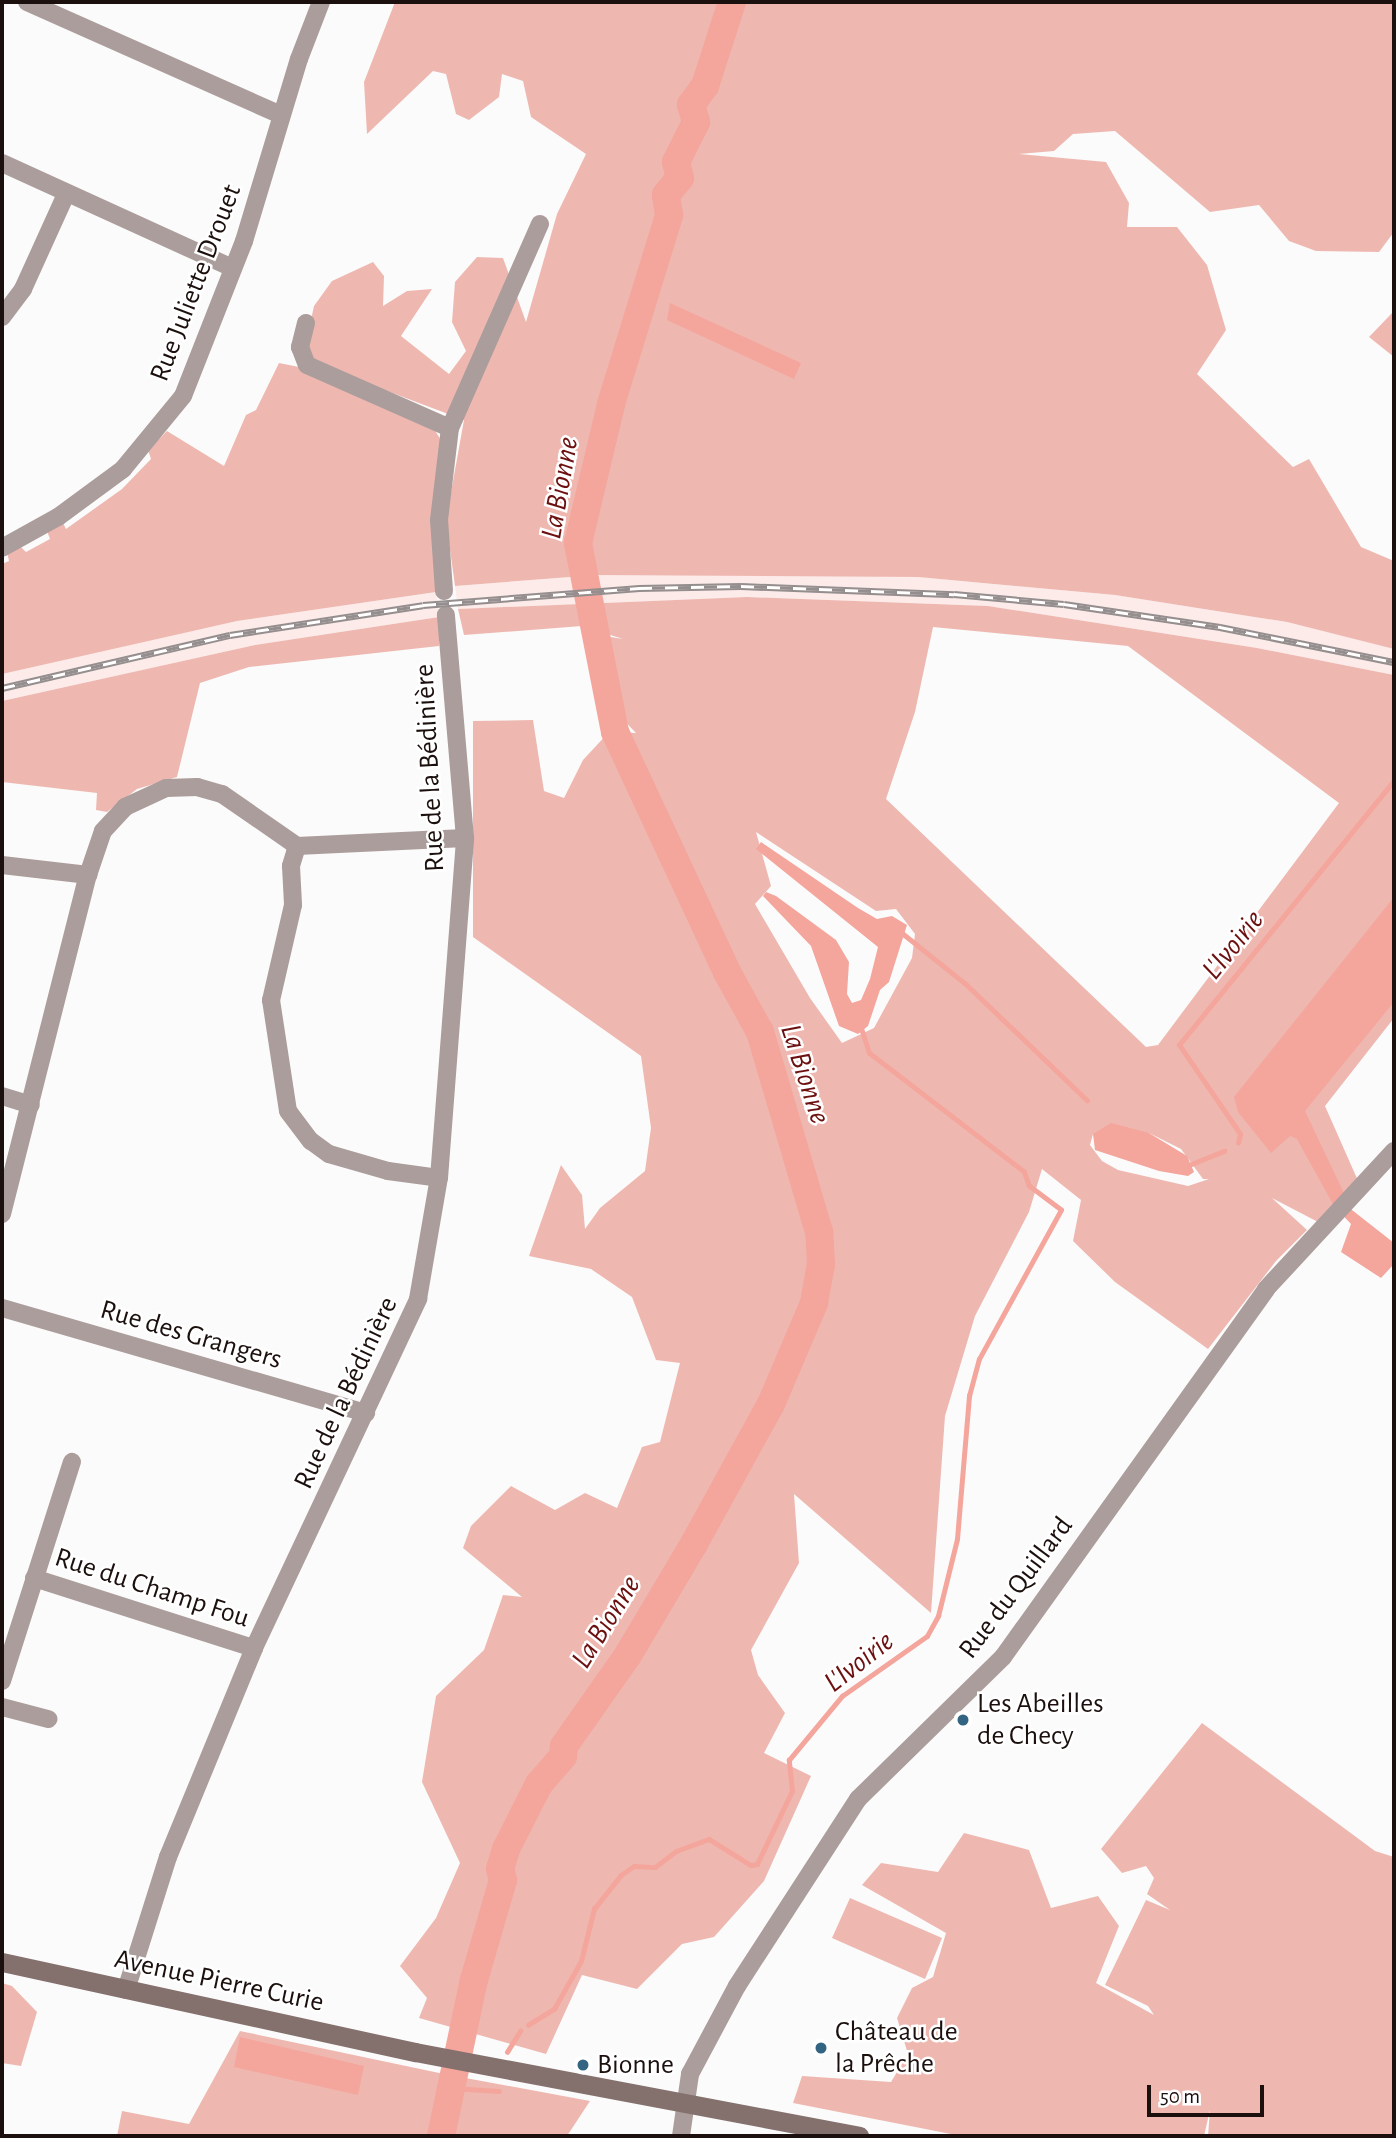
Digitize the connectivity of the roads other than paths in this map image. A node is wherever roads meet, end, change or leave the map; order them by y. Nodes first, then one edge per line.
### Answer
1 (27, 2) edge
2 (321, 2) edge
3 (281, 115) junction
4 (2, 163) edge
5 (66, 194) junction
6 (540, 224) dead end
7 (232, 268) junction
8 (2, 317) edge
9 (306, 323) dead end
10 (450, 428) junction
11 (2, 548) edge
12 (444, 591) dead end
13 (446, 615) dead end
14 (465, 838) junction
15 (297, 846) junction
16 (2, 864) edge
17 (88, 875) junction
18 (2, 1096) edge
19 (31, 1105) junction
20 (1394, 1151) edge
21 (439, 1178) junction
22 (2, 1214) edge
23 (2, 1308) edge
24 (366, 1413) junction
25 (72, 1462) dead end
26 (34, 1578) junction
27 (254, 1648) junction
28 (2, 1681) edge
29 (2, 1707) edge
30 (48, 1719) dead end
31 (2, 1962) edge
32 (126, 1990) junction
33 (684, 2105) junction
34 (681, 2136) edge
35 (859, 2136) edge

1 - 3 street
2 - 3 street, Rue Juliette Drouet
3 - 7 street, Rue Juliette Drouet
4 - 5 street
5 - 7 street
5 - 8 street
6 - 10 street
7 - 11 street, Rue Juliette Drouet
9 - 10 street
10 - 12 street
13 - 14 street, Rue de la Bédinière
14 - 15 street
14 - 21 street, Rue de la Bédinière
15 - 17 street
15 - 21 street
16 - 17 street
17 - 19 street
18 - 19 street
19 - 22 street
20 - 33 street, Rue du Quillard
21 - 24 street, Rue de la Bédinière
23 - 24 street, Rue des Grangers
24 - 27 street, Rue de la Bédinière
25 - 26 street
26 - 27 street, Rue du Champ Fou
26 - 28 street
27 - 32 street, Rue de la Bédinière
29 - 30 street
31 - 32 main road, Avenue Pierre Curie
32 - 33 main road, Avenue Pierre Curie
33 - 34 street, Rue du Quillard
33 - 35 main road, Avenue Pierre Curie

